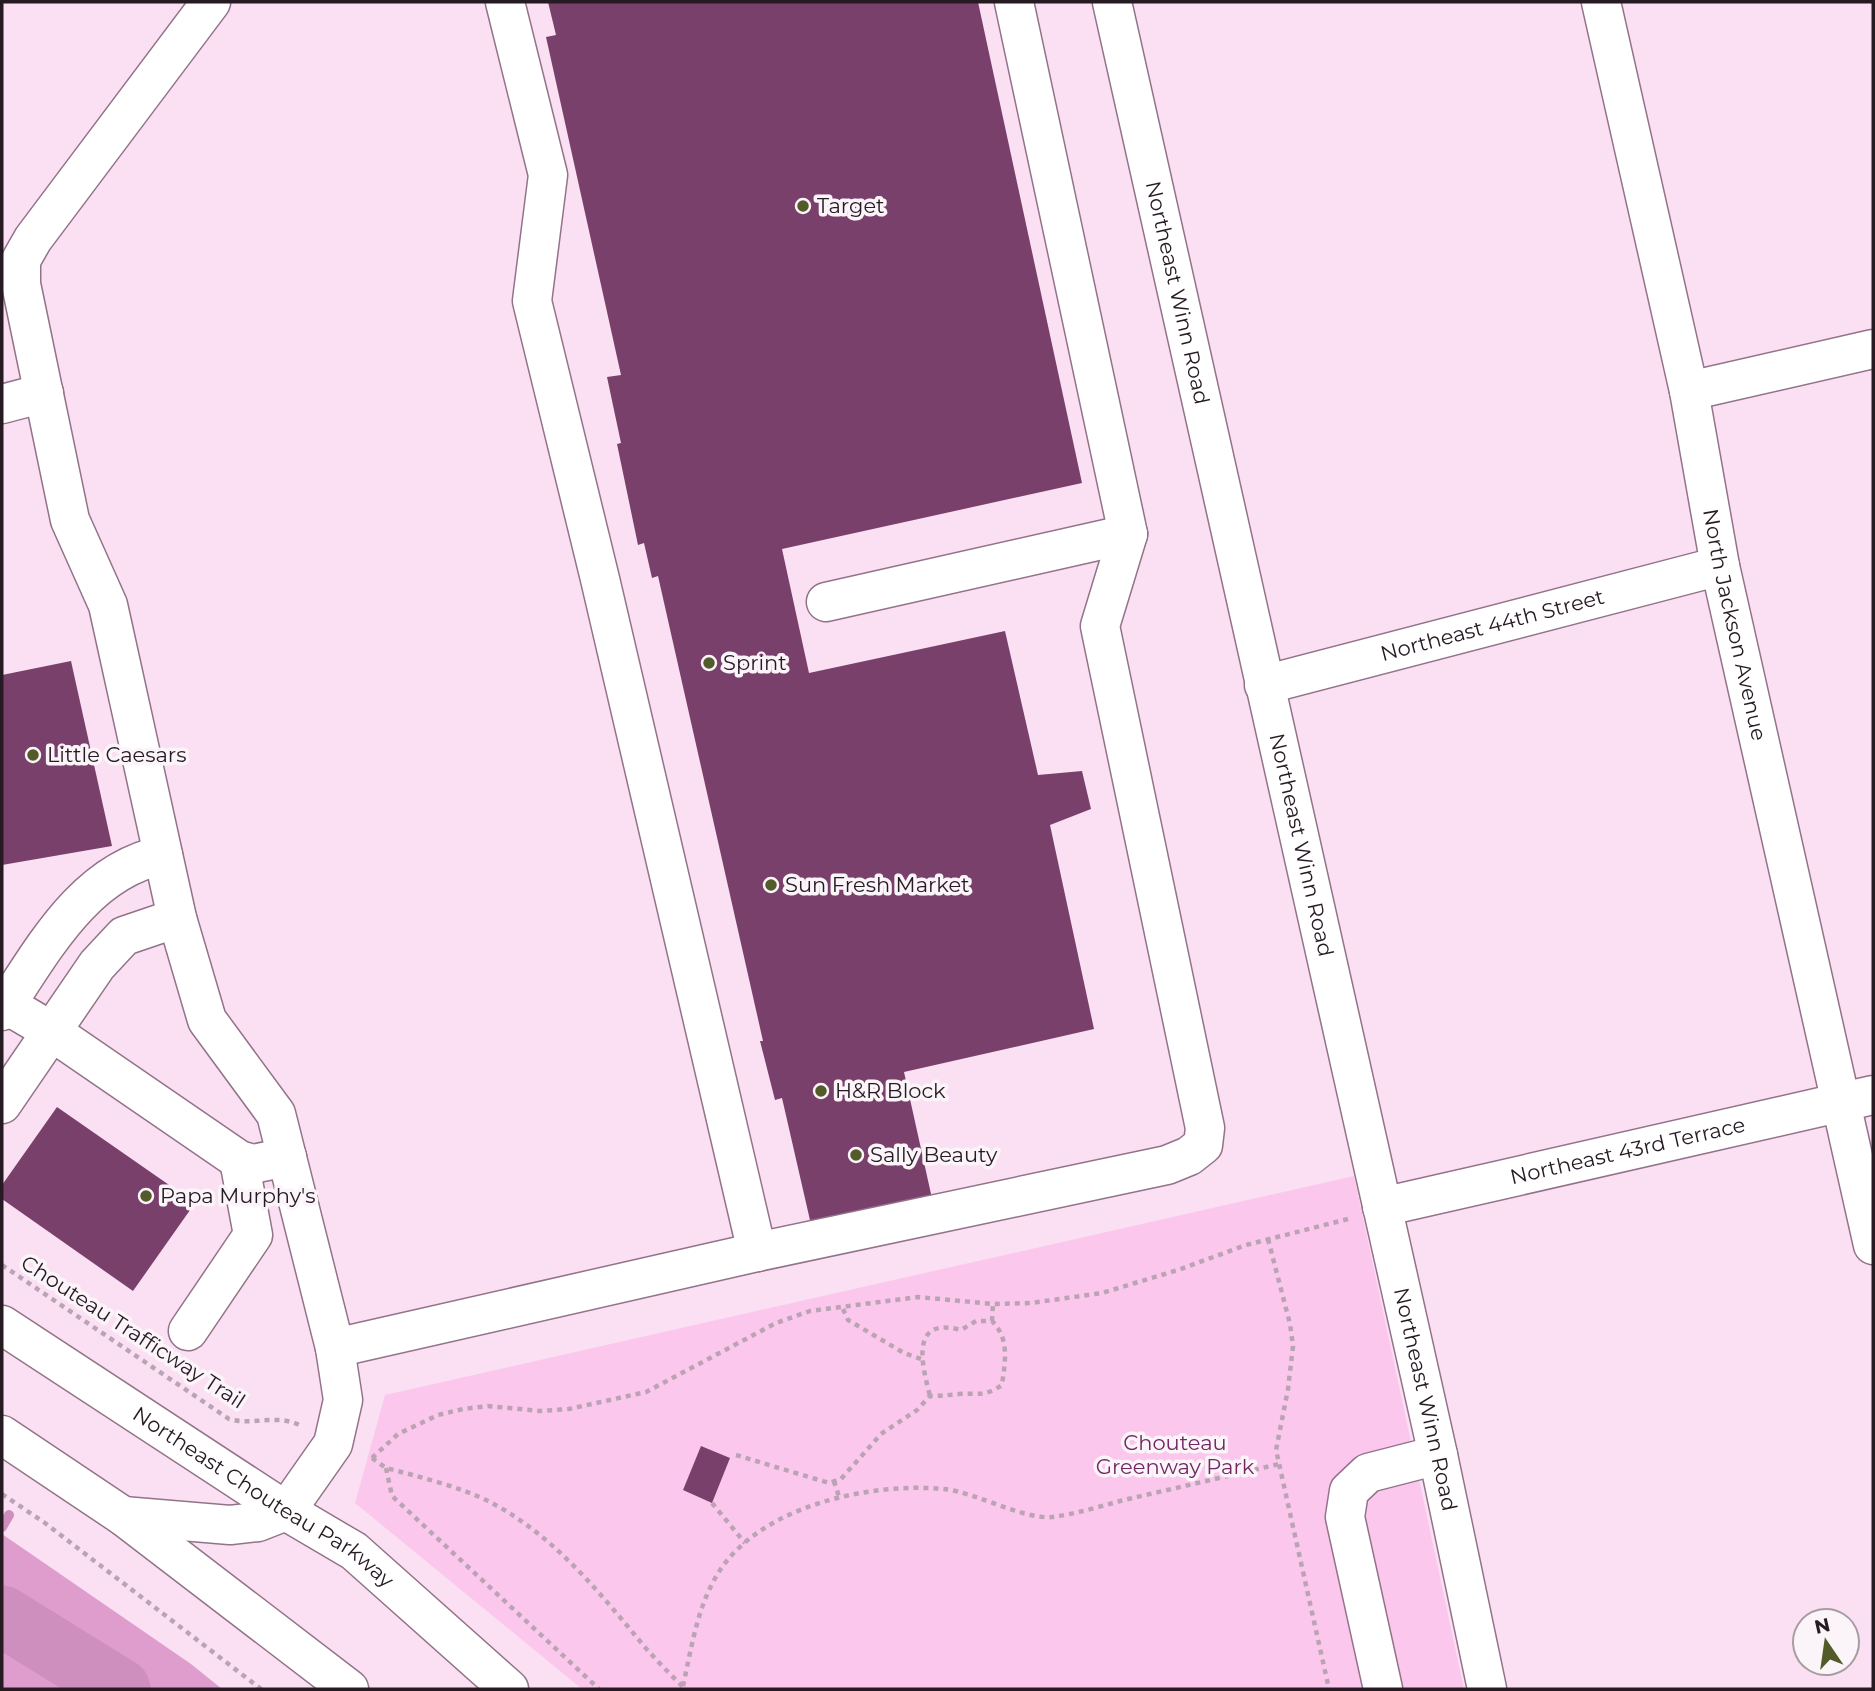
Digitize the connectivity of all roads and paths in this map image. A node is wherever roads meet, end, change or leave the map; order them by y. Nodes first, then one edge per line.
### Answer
1 (211, 2) edge
2 (505, 2) edge
3 (1013, 2) edge
4 (1112, 2) edge
5 (1601, 2) edge
6 (1873, 349) edge
7 (1689, 391) junction
8 (44, 393) junction
9 (2, 404) edge
10 (1128, 534) junction
11 (1720, 566) junction
12 (826, 602) dead end
13 (1264, 685) junction
14 (163, 855) junction
15 (177, 918) junction
16 (3, 1006) edge
17 (51, 1031) junction
18 (1858, 1098) edge
19 (2, 1104) edge
20 (287, 1157) junction
21 (239, 1160) junction
22 (1382, 1206) junction
23 (1268, 1239) junction
24 (1873, 1245) edge
25 (757, 1252) junction
26 (2, 1265) edge
27 (993, 1304) junction
28 (843, 1309) junction
29 (992, 1321) junction
30 (2, 1325) edge
31 (188, 1331) dead end
32 (335, 1348) junction
33 (924, 1360) junction
34 (930, 1396) junction
35 (2, 1435) edge
36 (333, 1444) junction
37 (736, 1455) dead end
38 (1438, 1455) junction
39 (372, 1458) junction
40 (1279, 1464) junction
41 (386, 1468) junction
42 (834, 1481) junction
43 (2, 1494) edge
44 (839, 1497) junction
45 (712, 1503) dead end
46 (286, 1511) junction
47 (123, 1517) junction
48 (745, 1543) junction
49 (684, 1688) edge
50 (261, 1689) edge
51 (349, 1689) edge
52 (509, 1689) edge
53 (599, 1689) edge
54 (1329, 1689) edge
55 (1383, 1689) edge
56 (1487, 1689) edge

1 - 8 street
2 - 25 street
3 - 10 street
4 - 13 street, Northeast Winn Road
5 - 7 street, North Jackson Avenue
6 - 7 street
7 - 11 street, North Jackson Avenue
8 - 9 street
8 - 14 street
10 - 12 street
10 - 25 street
11 - 13 street, Northeast 44th Street
11 - 18 street, North Jackson Avenue
13 - 22 street, Northeast Winn Road
14 - 15 street
14 - 16 street
15 - 17 street
15 - 20 street
16 - 17 street
17 - 19 street
17 - 21 street
18 - 22 street, Northeast 43rd Terrace
18 - 24 street, North Jackson Avenue
20 - 21 street
20 - 32 street
21 - 31 street
22 - 23 path
22 - 38 street, Northeast Winn Road
23 - 27 path
23 - 40 path
25 - 32 street
26 - 36 path, Chouteau Trafficway Trail
27 - 28 path
27 - 29 path
28 - 33 path
28 - 39 path
29 - 33 path
29 - 34 path
30 - 46 street, Northeast Chouteau Parkway
32 - 36 street
33 - 34 path
34 - 42 path
35 - 47 street
36 - 39 path, Chouteau Trafficway Trail
36 - 46 street
37 - 42 path
38 - 55 street
38 - 56 street, Northeast Winn Road
39 - 41 path, Chouteau Trafficway Trail
40 - 44 path
40 - 54 path
41 - 49 path, Chouteau Trafficway Trail
41 - 53 path
42 - 44 path
43 - 50 path
44 - 48 path
45 - 48 path
46 - 47 street
46 - 52 street, Northeast Chouteau Parkway
47 - 51 street
48 - 49 path

